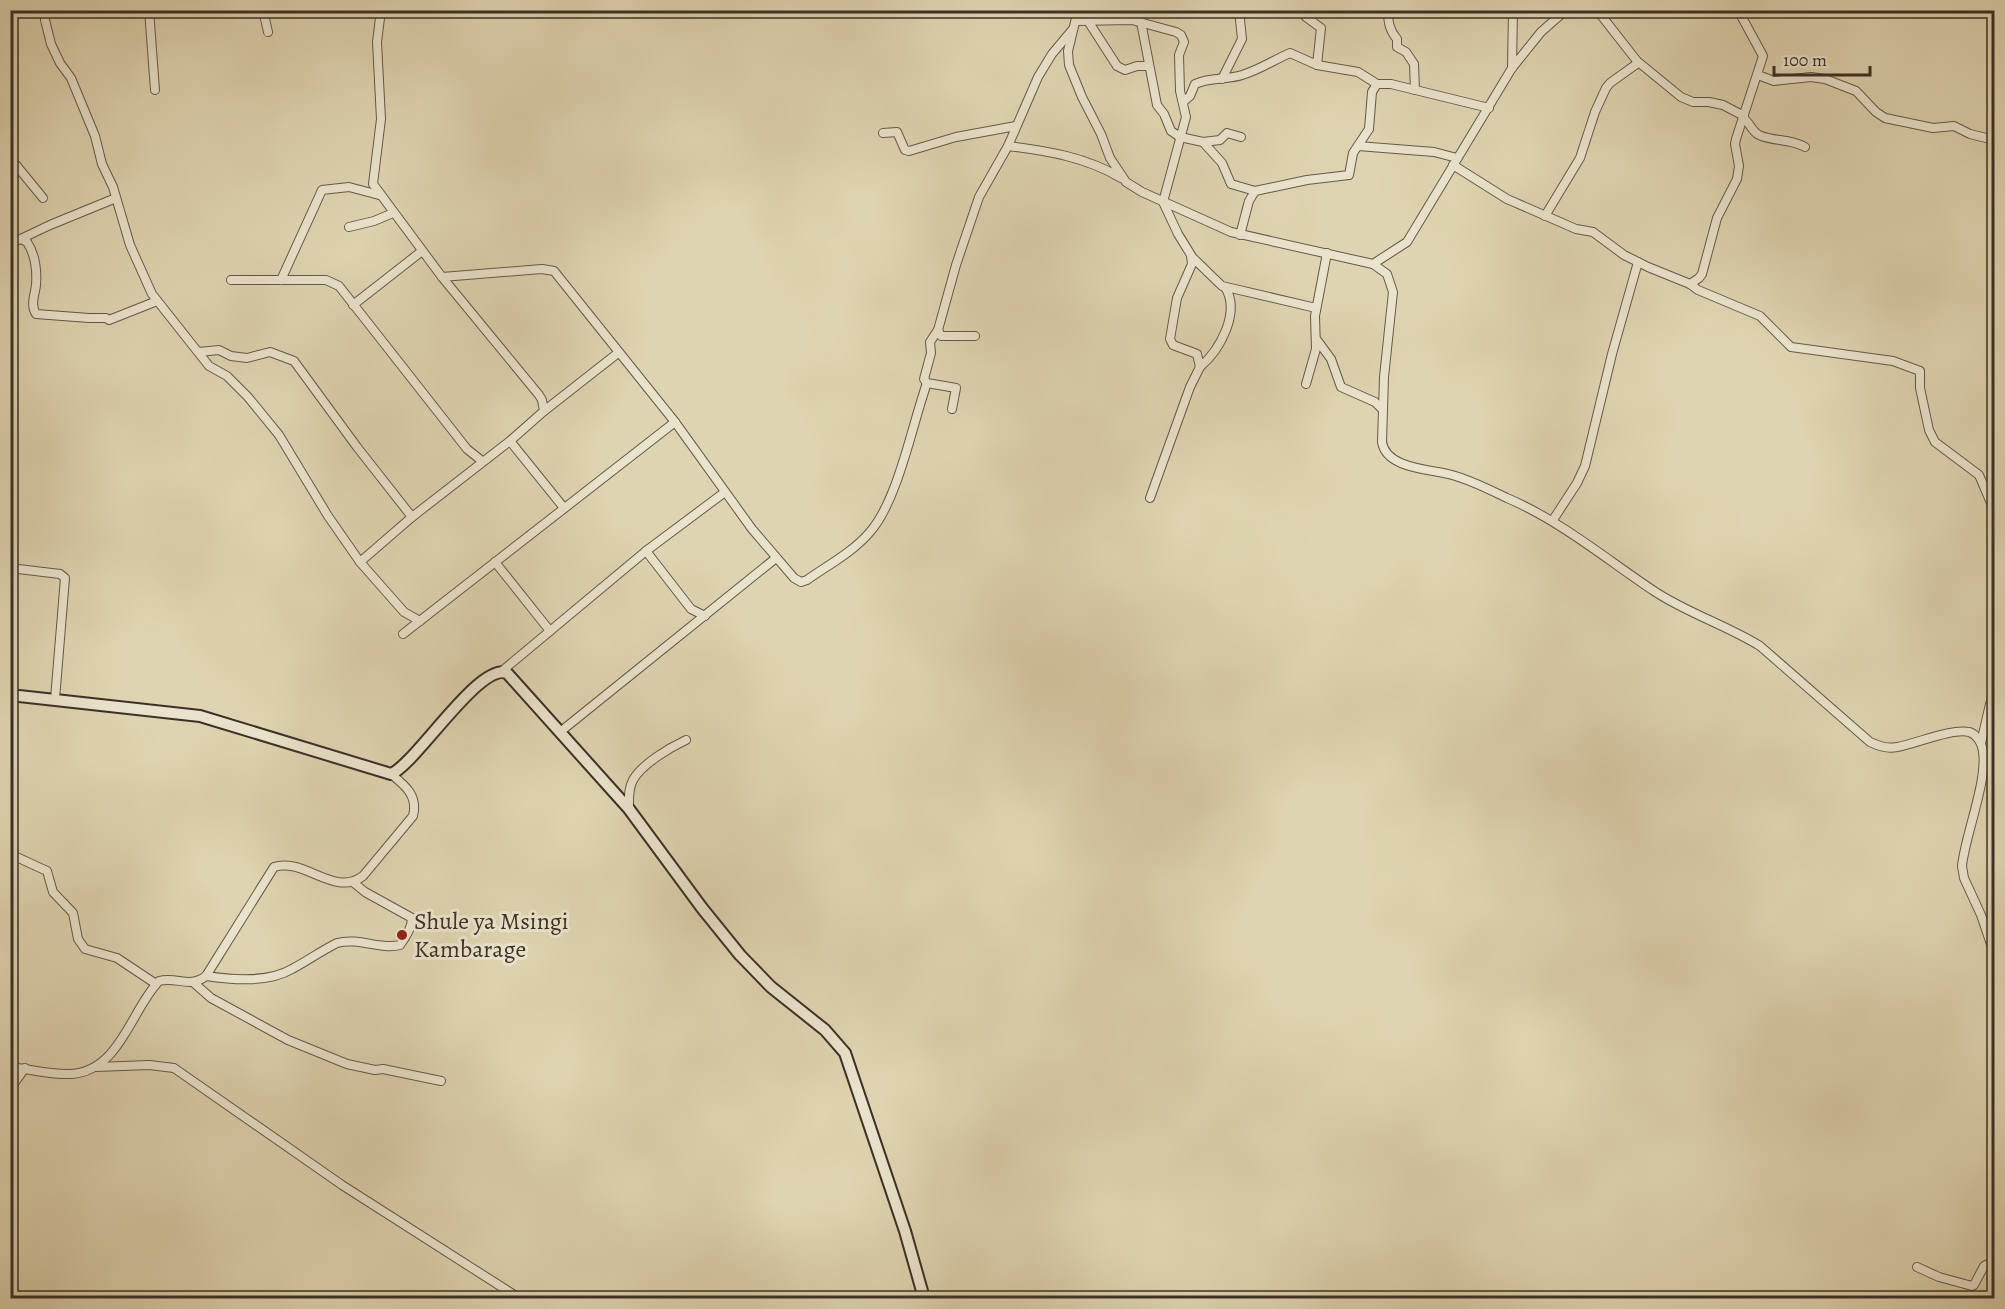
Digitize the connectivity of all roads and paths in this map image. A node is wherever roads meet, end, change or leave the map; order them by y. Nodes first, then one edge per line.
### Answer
1 (45, 10) edge
2 (149, 10) edge
3 (263, 10) edge
4 (381, 10) edge
5 (1078, 10) edge
6 (1239, 10) edge
7 (1303, 10) edge
8 (1388, 10) edge
9 (1513, 10) edge
10 (1566, 10) edge
11 (1597, 10) edge
12 (1738, 10) edge
13 (1088, 21) junction
14 (1141, 22) junction
15 (1075, 24) junction
16 (268, 32) dead end
17 (1638, 63) junction
18 (1317, 65) junction
19 (1149, 66) junction
20 (1512, 68) junction
21 (1758, 75) junction
22 (1222, 79) junction
23 (1377, 84) junction
24 (155, 90) dead end
25 (1415, 90) junction
26 (1184, 102) junction
27 (1489, 108) junction
28 (1743, 117) junction
29 (1016, 126) junction
30 (883, 133) dead end
31 (1180, 137) junction
32 (1241, 137) dead end
33 (1995, 140) edge
34 (1203, 142) junction
35 (1008, 146) junction
36 (1358, 146) junction
37 (1806, 147) dead end
38 (10, 161) edge
39 (1455, 162) junction
40 (1122, 178) junction
41 (1255, 191) junction
42 (379, 195) junction
43 (43, 198) dead end
44 (116, 198) junction
45 (1163, 202) junction
46 (393, 213) junction
47 (1545, 216) junction
48 (349, 227) dead end
49 (1240, 235) junction
50 (21, 239) junction
51 (10, 244) edge
52 (422, 251) junction
53 (1327, 254) junction
54 (1191, 255) junction
55 (1638, 262) junction
56 (1373, 264) junction
57 (442, 277) junction
58 (231, 280) dead end
59 (281, 280) junction
60 (1690, 284) junction
61 (1225, 287) junction
62 (157, 301) junction
63 (353, 305) junction
64 (1316, 308) junction
65 (938, 330) junction
66 (975, 336) dead end
67 (1317, 340) junction
68 (199, 352) junction
69 (618, 353) junction
70 (1200, 367) junction
71 (927, 382) junction
72 (1306, 384) dead end
73 (952, 409) dead end
74 (1383, 410) junction
75 (544, 411) junction
76 (675, 422) junction
77 (510, 441) junction
78 (482, 461) junction
79 (1995, 483) edge
80 (1986, 489) junction
81 (725, 492) junction
82 (1150, 498) dead end
83 (564, 508) junction
84 (1995, 510) edge
85 (412, 517) junction
86 (1553, 520) junction
87 (646, 551) junction
88 (776, 558) junction
89 (360, 562) junction
90 (495, 562) junction
91 (10, 568) edge
92 (705, 616) junction
93 (420, 621) junction
94 (550, 631) junction
95 (403, 634) dead end
96 (502, 671) junction
97 (10, 695) edge
98 (1995, 696) edge
99 (56, 699) junction
100 (560, 732) junction
101 (686, 740) dead end
102 (1981, 743) junction
103 (1995, 752) edge
104 (1984, 755) junction
105 (391, 774) junction
106 (628, 809) junction
107 (10, 854) edge
108 (354, 883) junction
109 (1995, 953) edge
110 (206, 976) junction
111 (194, 983) junction
112 (156, 984) junction
113 (10, 1067) edge
114 (25, 1068) junction
115 (91, 1068) junction
116 (441, 1081) dead end
117 (10, 1089) edge
118 (1995, 1261) edge
119 (1917, 1267) dead end
120 (519, 1299) edge
121 (924, 1299) edge

1 - 44 street
2 - 24 street
3 - 16 street
4 - 42 street
5 - 15 street
6 - 22 street
7 - 18 street
8 - 25 street
9 - 20 street
10 - 20 street
11 - 17 street
12 - 21 street
13 - 14 street
13 - 15 street
13 - 19 street
14 - 19 street
14 - 26 street
15 - 29 street
15 - 40 street
17 - 28 street
17 - 47 street
18 - 22 street
18 - 23 street
19 - 31 street
20 - 27 street
21 - 28 street
21 - 33 street
22 - 26 street
23 - 25 street
23 - 36 street
25 - 27 street
26 - 31 street
27 - 39 street
28 - 37 street
28 - 60 street
29 - 30 street
29 - 35 street
31 - 34 street
31 - 45 street
32 - 34 street
34 - 41 street
35 - 40 street
35 - 65 street
36 - 39 street
36 - 41 street
38 - 43 street
39 - 47 street
39 - 56 street
40 - 45 street
41 - 49 street
42 - 46 street
42 - 59 street
44 - 50 street
44 - 62 street
45 - 49 street
45 - 54 street
46 - 48 street
46 - 52 street
47 - 55 street
49 - 53 street
50 - 51 street
50 - 62 street
52 - 57 street
52 - 63 street
53 - 56 street
53 - 64 street
54 - 61 street
54 - 70 street
55 - 60 street
55 - 86 street
56 - 74 street
57 - 69 street
57 - 75 street
58 - 59 street
59 - 63 street
60 - 80 street
61 - 64 street
61 - 70 street
62 - 68 street
63 - 78 street
64 - 67 street
65 - 66 street
65 - 71 street
67 - 72 street
67 - 74 street
68 - 85 street
68 - 89 street
69 - 75 street
69 - 76 street
70 - 82 street
71 - 73 street
71 - 88 street
74 - 86 street
75 - 77 street
76 - 81 street
76 - 83 street
77 - 78 street
77 - 83 street
78 - 85 street
79 - 80 street
80 - 84 street
81 - 87 street
81 - 88 street
83 - 90 street
85 - 89 street
86 - 102 street
87 - 92 street
87 - 94 street
88 - 92 street
89 - 93 street
90 - 93 street
90 - 94 street
91 - 99 street
92 - 100 street
93 - 95 street
94 - 96 street
96 - 100 street
96 - 105 street
97 - 99 street
98 - 102 street
99 - 105 street
100 - 106 street
101 - 106 street
102 - 104 street
103 - 104 street
104 - 109 street
105 - 108 street
106 - 121 street
107 - 112 street
108 - 110 street
108 - 110 street
110 - 111 street
111 - 112 street
111 - 116 street
112 - 115 street
113 - 114 street
114 - 115 street
114 - 117 street
115 - 120 street
118 - 119 street

